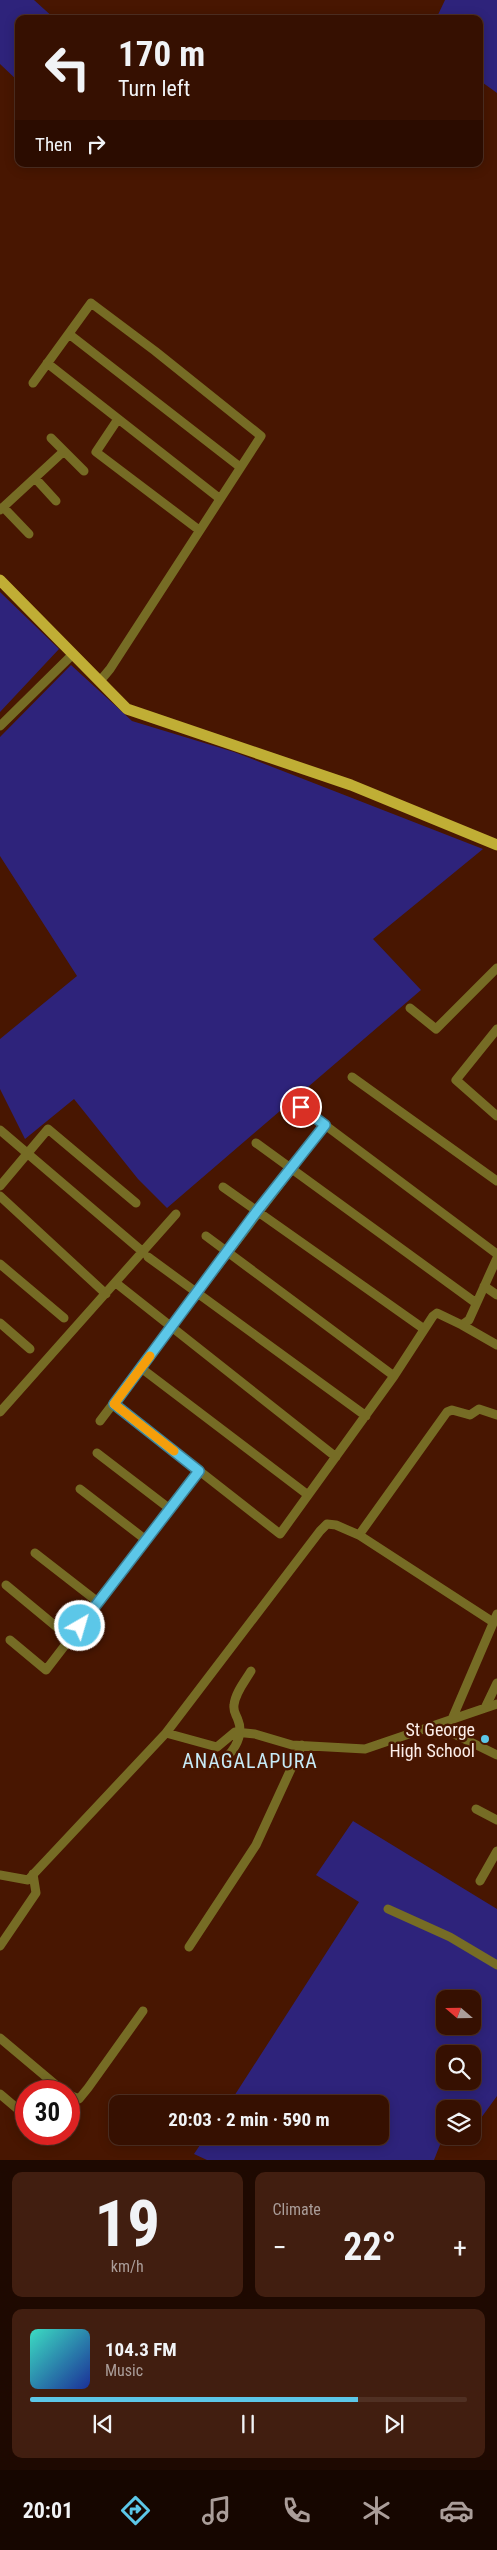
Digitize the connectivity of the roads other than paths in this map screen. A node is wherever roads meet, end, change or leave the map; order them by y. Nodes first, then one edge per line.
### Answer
1 (69, 334) junction
2 (47, 363) junction
3 (33, 383) dead end
4 (118, 419) junction
5 (51, 438) dead end
6 (64, 451) junction
7 (240, 467) junction
8 (84, 471) dead end
9 (35, 478) junction
10 (219, 498) junction
11 (56, 501) dead end
12 (2, 508) edge
13 (199, 530) junction
14 (29, 534) dead end
15 (0, 580) edge
16 (73, 654) junction
17 (100, 681) junction
18 (0, 726) edge
19 (497, 845) edge
20 (497, 968) edge
21 (410, 1008) dead end
22 (497, 1029) edge
23 (352, 1077) dead end
24 (301, 1107) dead end
25 (497, 1116) edge
26 (325, 1125) junction
27 (0, 1130) edge
28 (256, 1143) dead end
29 (28, 1154) junction
30 (291, 1168) junction
31 (497, 1181) edge
32 (0, 1186) edge
33 (223, 1187) dead end
34 (0, 1196) edge
35 (136, 1203) dead end
36 (257, 1211) junction
37 (176, 1214) dead end
38 (206, 1236) dead end
39 (228, 1251) junction
40 (497, 1254) edge
41 (146, 1255) junction
42 (497, 1258) edge
43 (0, 1264) edge
44 (116, 1283) junction
45 (484, 1286) junction
46 (106, 1294) junction
47 (196, 1294) junction
48 (497, 1295) edge
49 (476, 1303) junction
50 (64, 1318) dead end
51 (0, 1323) edge
52 (462, 1325) junction
53 (171, 1327) junction
54 (424, 1329) junction
55 (497, 1346) edge
56 (30, 1349) dead end
57 (141, 1368) junction
58 (394, 1376) junction
59 (114, 1404) junction
60 (0, 1412) edge
61 (497, 1415) edge
62 (366, 1416) junction
63 (100, 1421) dead end
64 (97, 1453) dead end
65 (336, 1457) junction
66 (199, 1471) junction
67 (80, 1489) dead end
68 (308, 1496) junction
69 (170, 1509) junction
70 (359, 1535) junction
71 (146, 1540) junction
72 (35, 1553) dead end
73 (6, 1585) dead end
74 (98, 1602) junction
75 (495, 1618) edge
76 (70, 1638) junction
77 (10, 1640) dead end
78 (251, 1671) dead end
79 (497, 1683) edge
80 (497, 1704) edge
81 (485, 1708) junction
82 (452, 1719) junction
83 (436, 1725) junction
84 (166, 1732) junction
85 (240, 1732) junction
86 (302, 1745) junction
87 (497, 1755) edge
88 (215, 1764) dead end
89 (476, 1808) dead end
90 (497, 1820) edge
91 (497, 1851) edge
92 (33, 1874) junction
93 (0, 1875) edge
94 (480, 1881) dead end
95 (388, 1910) dead end
96 (0, 1946) edge
97 (189, 1947) dead end
98 (497, 1965) edge
99 (143, 2011) dead end
100 (0, 2038) edge
101 (50, 2080) edge
102 (0, 2094) edge
103 (80, 2097) edge
104 (15, 2107) edge

1 - 2 street
1 - 7 street
1 - 7 street
2 - 3 street
2 - 4 street
4 - 10 street
4 - 13 street
5 - 6 street
6 - 8 street
6 - 9 street
7 - 10 street
9 - 11 street
9 - 12 street
10 - 13 street
12 - 14 street
13 - 17 street
15 - 16 main road
16 - 17 main road
16 - 18 street
17 - 19 main road
20 - 21 street
22 - 25 street
23 - 31 street
24 - 26 street
26 - 30 street
26 - 40 street
27 - 29 street
28 - 30 street
29 - 32 street
29 - 35 street
29 - 41 street
30 - 36 street
30 - 49 street
33 - 36 street
34 - 46 street
36 - 39 street
36 - 54 street
37 - 41 street
38 - 39 street
39 - 47 street
39 - 58 street
41 - 44 street
41 - 47 street
42 - 45 street
43 - 50 street
44 - 46 street
44 - 53 street
45 - 48 street
45 - 49 street
46 - 60 street
47 - 53 street
47 - 62 street
49 - 52 street
51 - 56 street
52 - 54 street
52 - 55 street
53 - 57 street
53 - 65 street
54 - 58 street
57 - 59 street
57 - 68 street
58 - 62 street
59 - 63 street
59 - 66 street
61 - 70 street
62 - 65 street
64 - 69 street
65 - 68 street
66 - 68 street
66 - 69 street
67 - 71 street
69 - 71 street
70 - 75 street
70 - 84 street
71 - 74 street
72 - 74 street
73 - 76 street
74 - 76 street
75 - 82 street
76 - 77 street
78 - 85 street
79 - 81 street
80 - 81 street
81 - 82 street
82 - 83 street
83 - 86 street
83 - 87 street
84 - 85 street
84 - 92 street
85 - 86 street
85 - 88 street
86 - 97 street
89 - 90 street
91 - 94 street
92 - 93 street
92 - 96 street
95 - 98 street
99 - 103 street
100 - 101 street
102 - 104 street

